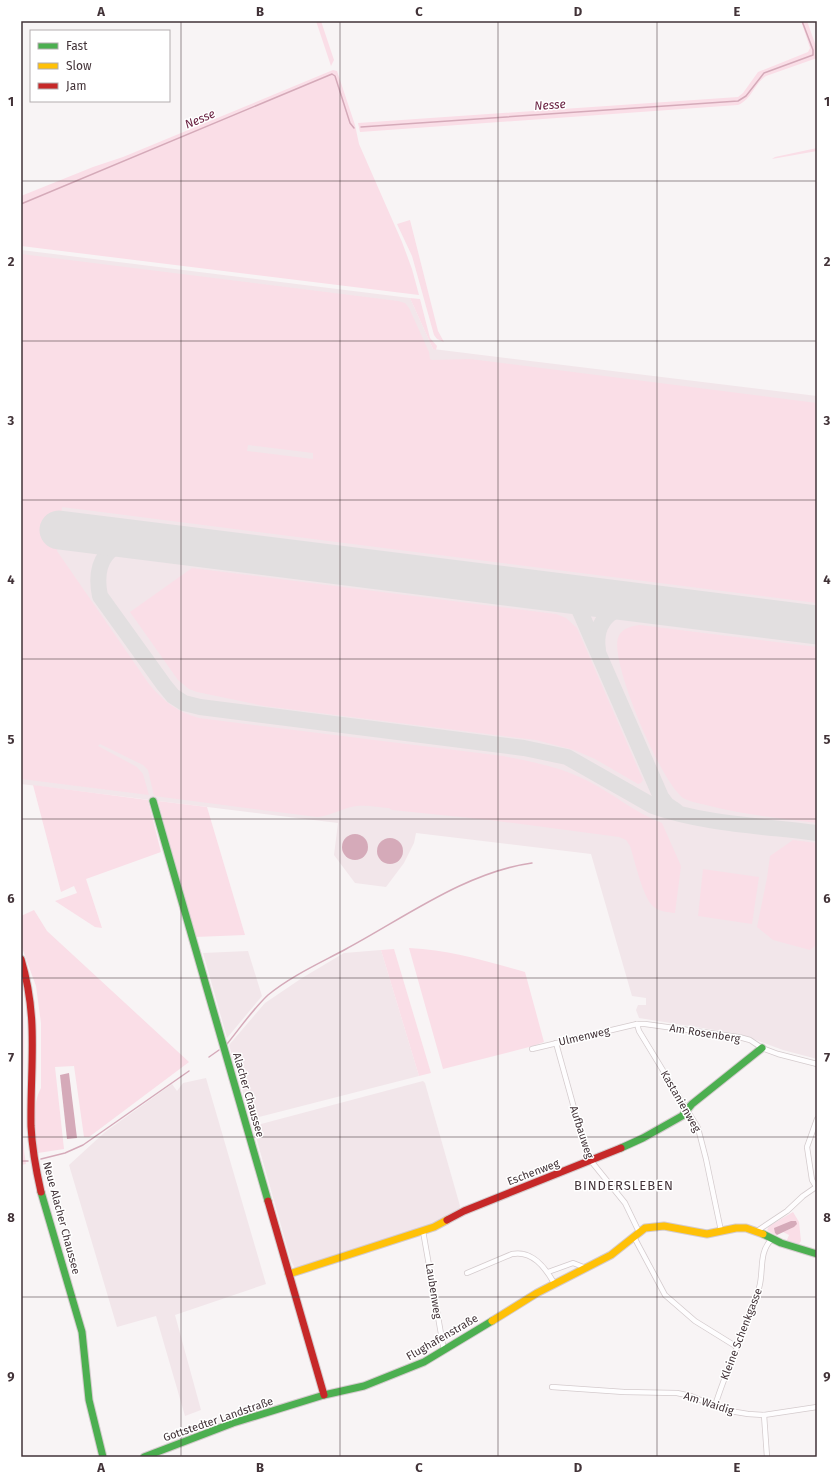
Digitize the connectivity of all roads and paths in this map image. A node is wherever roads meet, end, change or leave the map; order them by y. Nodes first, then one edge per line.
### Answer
1 (153, 801) dead end
2 (21, 959) edge
3 (637, 1024) junction
4 (556, 1043) junction
5 (762, 1048) junction
6 (532, 1049) dead end
7 (817, 1064) edge
8 (688, 1110) junction
9 (817, 1119) edge
10 (591, 1161) junction
11 (816, 1187) edge
12 (423, 1231) junction
13 (721, 1231) junction
14 (757, 1231) junction
15 (639, 1232) junction
16 (634, 1237) junction
17 (772, 1239) junction
18 (817, 1254) edge
19 (586, 1268) junction
20 (548, 1272) junction
21 (467, 1273) dead end
22 (289, 1274) junction
23 (554, 1284) junction
24 (737, 1347) junction
25 (444, 1351) junction
26 (552, 1387) dead end
27 (324, 1395) junction
28 (300, 1403) joint
29 (715, 1406) junction
30 (817, 1407) edge
31 (764, 1415) junction
32 (103, 1457) edge
33 (144, 1457) edge
34 (767, 1457) edge

1 - 22 street, Alacher Chaussee
2 - 32 street, Neue Alacher Chaussee
3 - 4 street, Ulmenweg
3 - 5 street, Am Rosenberg
3 - 8 street, Kastanienweg
4 - 6 street, Ulmenweg
4 - 10 street, Aufbauweg
5 - 7 street, Am Rosenberg
5 - 8 street, Eschenweg
8 - 10 street, Eschenweg
8 - 13 street, Kastanienweg
9 - 11 street
10 - 12 street, Eschenweg
10 - 15 street, Aufbauweg
11 - 14 street
12 - 22 street, Eschenweg
12 - 25 street, Laubenweg
13 - 14 street, Flughafenstraße
13 - 15 street, Flughafenstraße
14 - 17 street, Flughafenstraße
15 - 16 street, Flughafenstraße
16 - 19 street, Flughafenstraße
16 - 24 street
17 - 18 street, Flughafenstraße
17 - 24 street, Kleine Schenkgasse
19 - 20 street
19 - 23 street, Flughafenstraße
20 - 21 street
20 - 23 street
22 - 27 street, Alacher Chaussee
23 - 25 street, Flughafenstraße
24 - 29 street, Kleine Schenkgasse
25 - 27 street, Flughafenstraße
26 - 29 street, Am Waidig
27 - 28 street, Flughafenstraße
28 - 33 street, Gottstedter Landstraße
29 - 31 street, Am Waidig
30 - 31 street, Am Waidig
31 - 34 street

